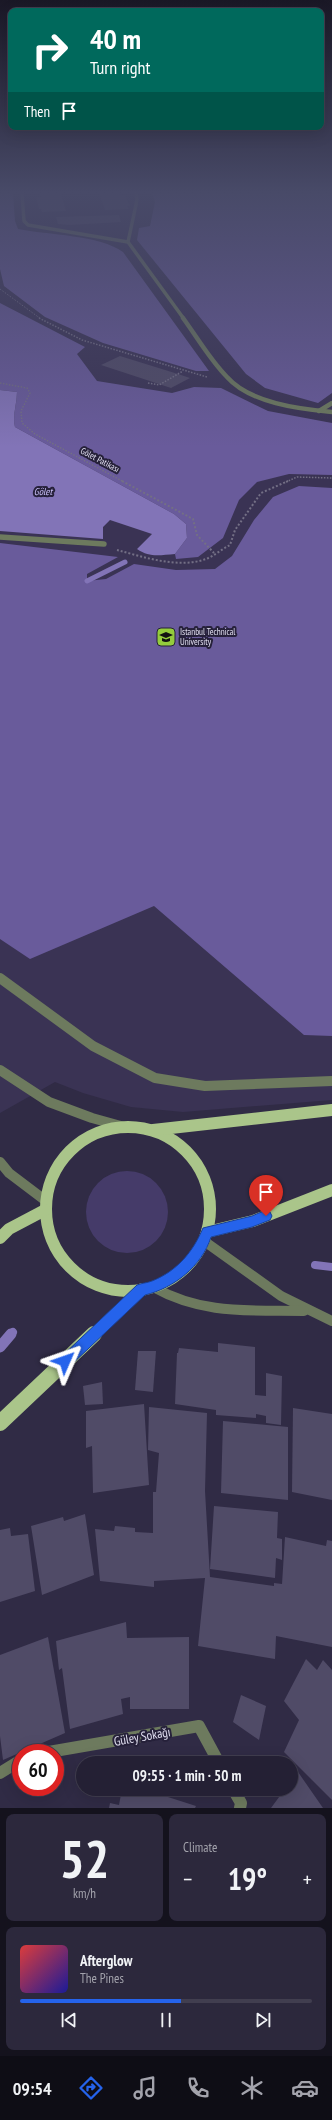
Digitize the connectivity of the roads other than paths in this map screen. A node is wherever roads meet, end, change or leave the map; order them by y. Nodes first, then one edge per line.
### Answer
1 (154, 277) edge
2 (332, 403) edge
3 (319, 411) junction
4 (332, 412) edge
5 (0, 537) edge
6 (104, 544) road end
7 (0, 978) edge
8 (0, 1070) edge
9 (332, 1081) edge
10 (332, 1110) edge
11 (128, 1128) junction
12 (150, 1130) junction
13 (0, 1162) edge
14 (332, 1190) edge
15 (46, 1206) junction
16 (206, 1236) junction
17 (0, 1238) edge
18 (147, 1288) junction
19 (304, 1310) junction
20 (332, 1321) edge
21 (0, 1423) edge
22 (64, 1749) edge
23 (215, 1756) edge
24 (12, 1766) edge
25 (0, 1773) edge
26 (237, 1796) edge
27 (240, 1808) edge

1 - 3 street
2 - 3 street
3 - 4 street
5 - 6 street
7 - 9 street
8 - 11 street
10 - 12 main road
11 - 12 main road
11 - 15 main road
12 - 16 main road
13 - 15 street
14 - 16 main road
15 - 17 main road
15 - 18 main road
16 - 18 main road
16 - 19 street
18 - 19 street
18 - 21 main road
19 - 20 street
22 - 23 street, Güley Sokağı
24 - 25 street
26 - 27 street

